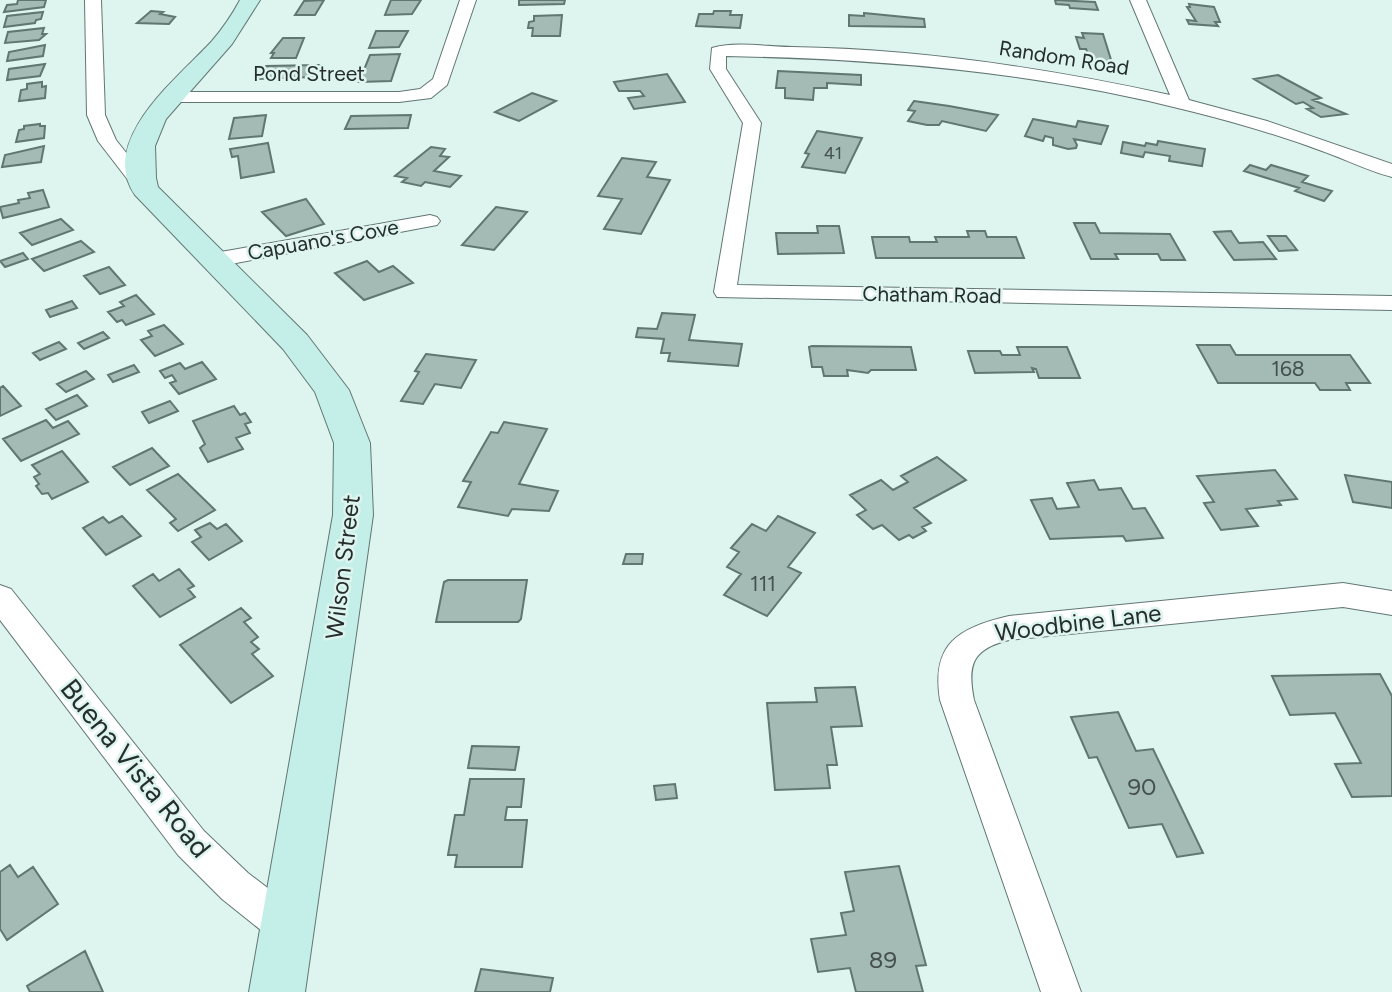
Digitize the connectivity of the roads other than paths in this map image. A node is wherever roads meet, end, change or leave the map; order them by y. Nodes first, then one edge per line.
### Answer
1 (93, 0) edge
2 (250, 0) edge
3 (468, 0) edge
4 (1138, 0) edge
5 (718, 51) joint
6 (172, 97) junction
7 (1181, 101) junction
8 (1392, 172) edge
9 (145, 188) junction
10 (430, 221) dead end
11 (215, 260) junction
12 (1392, 303) edge
13 (0, 597) edge
14 (1392, 603) edge
15 (286, 926) junction
16 (277, 992) edge
17 (1061, 992) edge

1 - 9 street
2 - 6 main road
3 - 6 street, Pond Street
4 - 7 street
5 - 7 street, Random Road
5 - 12 street, Chatham Road
6 - 9 main road
7 - 8 street, Random Road
9 - 11 main road, Wilson Street
10 - 11 street, Capuano's Cove
11 - 15 main road, Wilson Street
13 - 15 street, Buena Vista Road
14 - 17 street, Woodbine Lane
15 - 16 main road, Wilson Street

